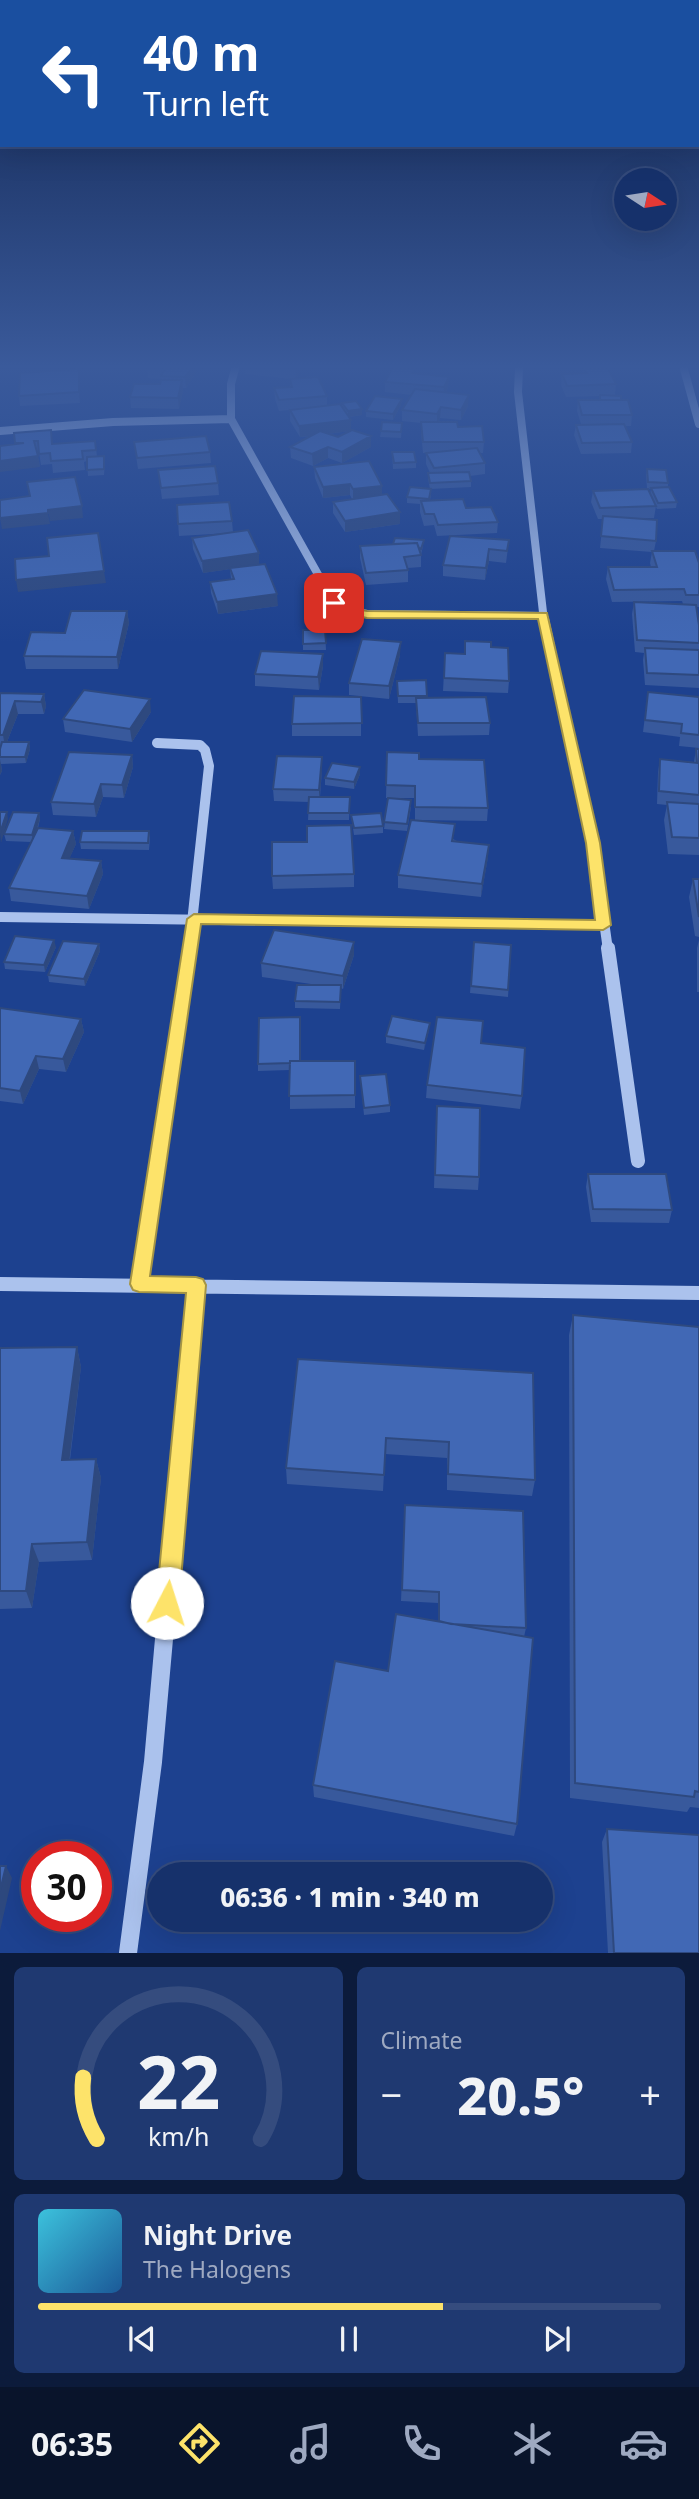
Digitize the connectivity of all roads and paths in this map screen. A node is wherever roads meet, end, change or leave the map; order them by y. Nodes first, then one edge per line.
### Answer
1 (253, 460) edge
2 (526, 460) edge
3 (543, 616) junction
4 (157, 743) dead end
5 (0, 917) edge
6 (194, 919) junction
7 (603, 925) junction
8 (638, 1161) dead end
9 (0, 1284) edge
10 (139, 1284) junction
11 (196, 1285) junction
12 (699, 1293) edge
13 (128, 1953) edge

1 - 3 street
2 - 3 street
3 - 7 street
4 - 6 street
5 - 6 street
6 - 7 street
6 - 10 street
7 - 8 street
9 - 10 street
10 - 11 street
11 - 12 street
11 - 13 street

